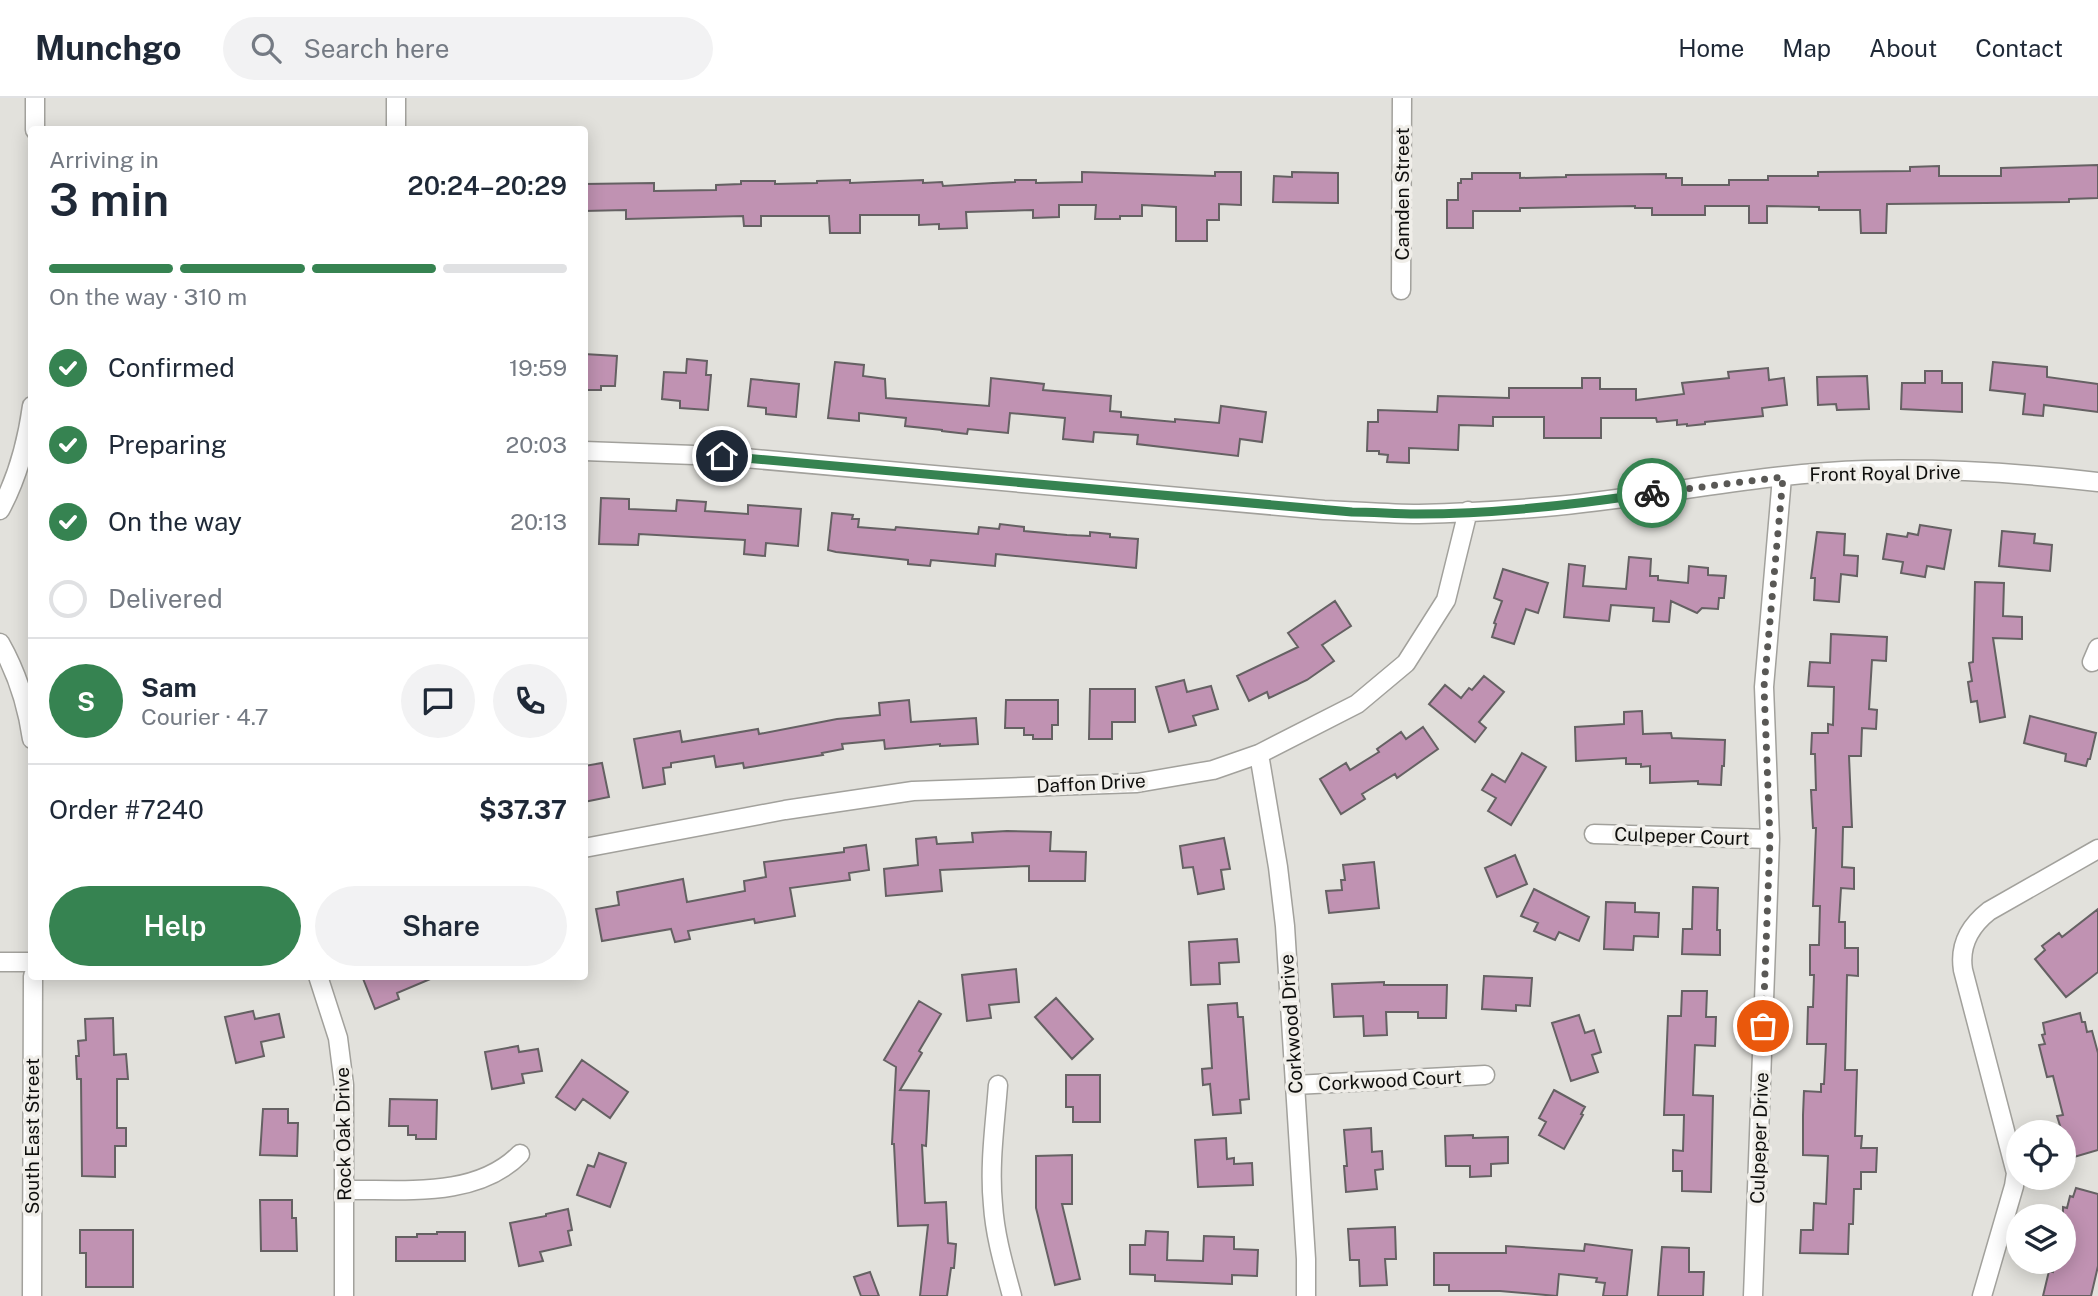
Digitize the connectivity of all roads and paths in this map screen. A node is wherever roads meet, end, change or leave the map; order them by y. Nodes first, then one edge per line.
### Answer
1 (35, 98) edge
2 (396, 98) edge
3 (1402, 98) edge
4 (35, 126) edge
5 (396, 126) edge
6 (1401, 290) dead end
7 (28, 432) edge
8 (588, 451) edge
9 (1783, 477) junction
10 (2098, 482) edge
11 (0, 510) edge
12 (1468, 511) junction
13 (0, 643) edge
14 (28, 711) edge
15 (1259, 754) junction
16 (1594, 834) dead end
17 (1770, 839) junction
18 (588, 847) edge
19 (2098, 849) edge
20 (0, 962) edge
21 (28, 962) edge
22 (33, 980) edge
23 (319, 980) edge
24 (1485, 1075) dead end
25 (998, 1085) dead end
26 (1295, 1085) junction
27 (520, 1154) dead end
28 (344, 1190) junction
29 (32, 1296) edge
30 (344, 1296) edge
31 (1012, 1296) edge
32 (1306, 1296) edge
33 (1753, 1296) edge
34 (1982, 1296) edge

1 - 4 street
2 - 5 street
3 - 6 street, Camden Street
7 - 11 street
8 - 12 street, Front Royal Drive
9 - 10 street, Front Royal Drive
9 - 12 street, Front Royal Drive
9 - 17 street, Culpeper Drive
12 - 15 street, Daffon Drive
13 - 14 street
15 - 18 street, Daffon Drive
15 - 26 street, Corkwood Drive
16 - 17 street, Culpeper Court
17 - 33 street, Culpeper Drive
19 - 34 street
20 - 21 street
22 - 29 street, South East Street
23 - 28 street, Rock Oak Drive
24 - 26 street, Corkwood Court
25 - 31 street
26 - 32 street, Corkwood Drive
27 - 28 street
28 - 30 street, Rock Oak Drive

